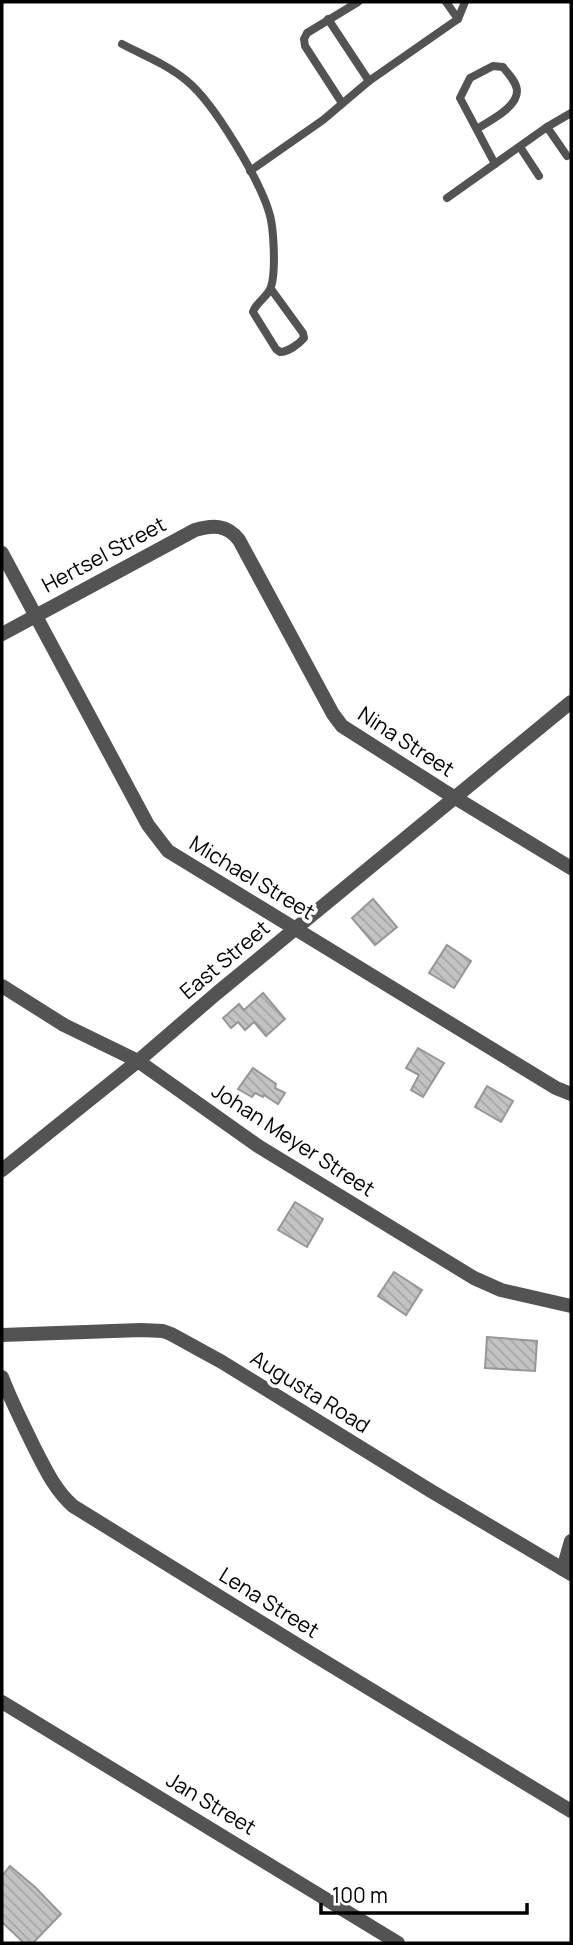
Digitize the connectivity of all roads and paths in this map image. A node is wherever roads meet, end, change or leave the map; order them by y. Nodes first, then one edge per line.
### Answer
1 (358, 2) edge
2 (446, 2) edge
3 (465, 2) edge
4 (328, 19) junction
5 (458, 19) junction
6 (122, 44) dead end
7 (369, 82) junction
8 (342, 103) junction
9 (571, 113) edge
10 (548, 127) junction
11 (477, 129) junction
12 (520, 147) junction
13 (567, 156) dead end
14 (495, 164) junction
15 (250, 170) junction
16 (539, 176) dead end
17 (447, 198) dead end
18 (271, 289) junction
19 (229, 529) joint
20 (2, 554) edge
21 (36, 615) junction
22 (2, 634) edge
23 (571, 702) edge
24 (456, 798) junction
25 (571, 869) edge
26 (296, 928) junction
27 (2, 986) edge
28 (138, 1061) junction
29 (571, 1094) edge
30 (2, 1170) edge
31 (571, 1306) edge
32 (2, 1335) edge
33 (2, 1377) edge
34 (571, 1541) edge
35 (567, 1572) edge
36 (2, 1702) edge
37 (571, 1811) edge
38 (398, 1943) edge

1 - 4 lane
2 - 5 lane
3 - 5 lane
4 - 7 lane
4 - 8 lane
5 - 7 lane
6 - 15 lane
7 - 8 lane
8 - 15 lane
9 - 10 lane
10 - 12 lane
10 - 13 lane
11 - 11 lane
11 - 14 lane
12 - 14 lane
12 - 16 lane
14 - 17 lane
15 - 18 lane
18 - 18 lane
19 - 21 street, Hertsel Street
19 - 24 street, Nina Street
20 - 21 street, Michael Street
21 - 22 street, Hertsel Street
21 - 26 street, Michael Street
23 - 24 street, East Street
24 - 25 street, Nina Street
24 - 26 street, East Street
26 - 28 street, East Street
26 - 29 street, Michael Street
27 - 28 street, Johan Meyer Street
28 - 30 street, East Street
28 - 31 street, Johan Meyer Street
32 - 35 street, Augusta Road
33 - 37 street, Lena Street
34 - 35 street
36 - 38 street, Jan Street

